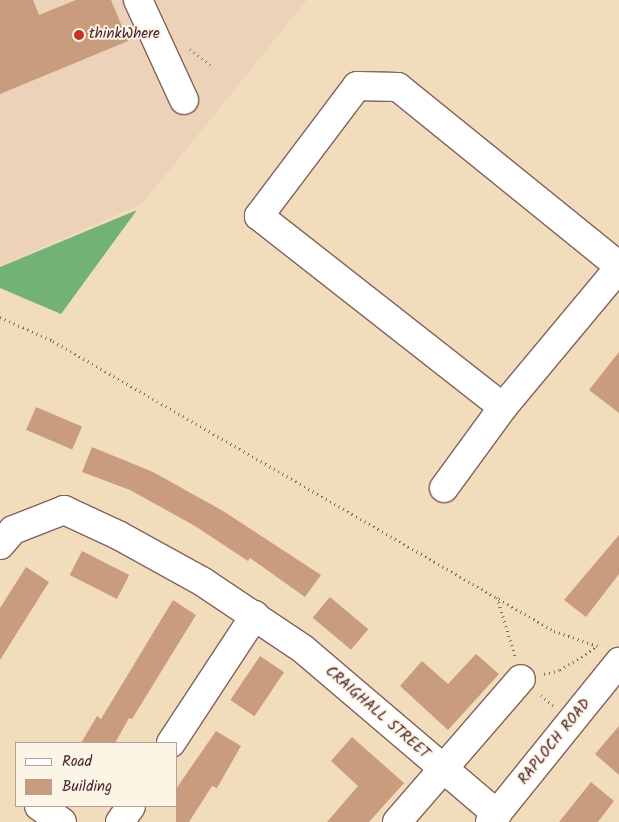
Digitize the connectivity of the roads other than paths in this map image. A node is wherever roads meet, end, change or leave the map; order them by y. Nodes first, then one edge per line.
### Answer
1 (138, 0) edge
2 (184, 100) dead end
3 (617, 274) edge
4 (503, 407) junction
5 (444, 488) dead end
6 (0, 545) edge
7 (255, 615) junction
8 (612, 656) edge
9 (521, 679) road end
10 (172, 742) edge
11 (443, 768) junction
12 (40, 807) edge
13 (494, 818) edge
14 (62, 822) edge
15 (398, 822) edge

1 - 2 street
3 - 4 street
3 - 4 street
4 - 5 street
6 - 7 street, CRAIGHALL STREET
7 - 10 street
7 - 11 street, CRAIGHALL STREET
8 - 13 street, RAPLOCH ROAD
9 - 11 street
11 - 13 street, CRAIGHALL STREET
11 - 15 street
12 - 14 street

